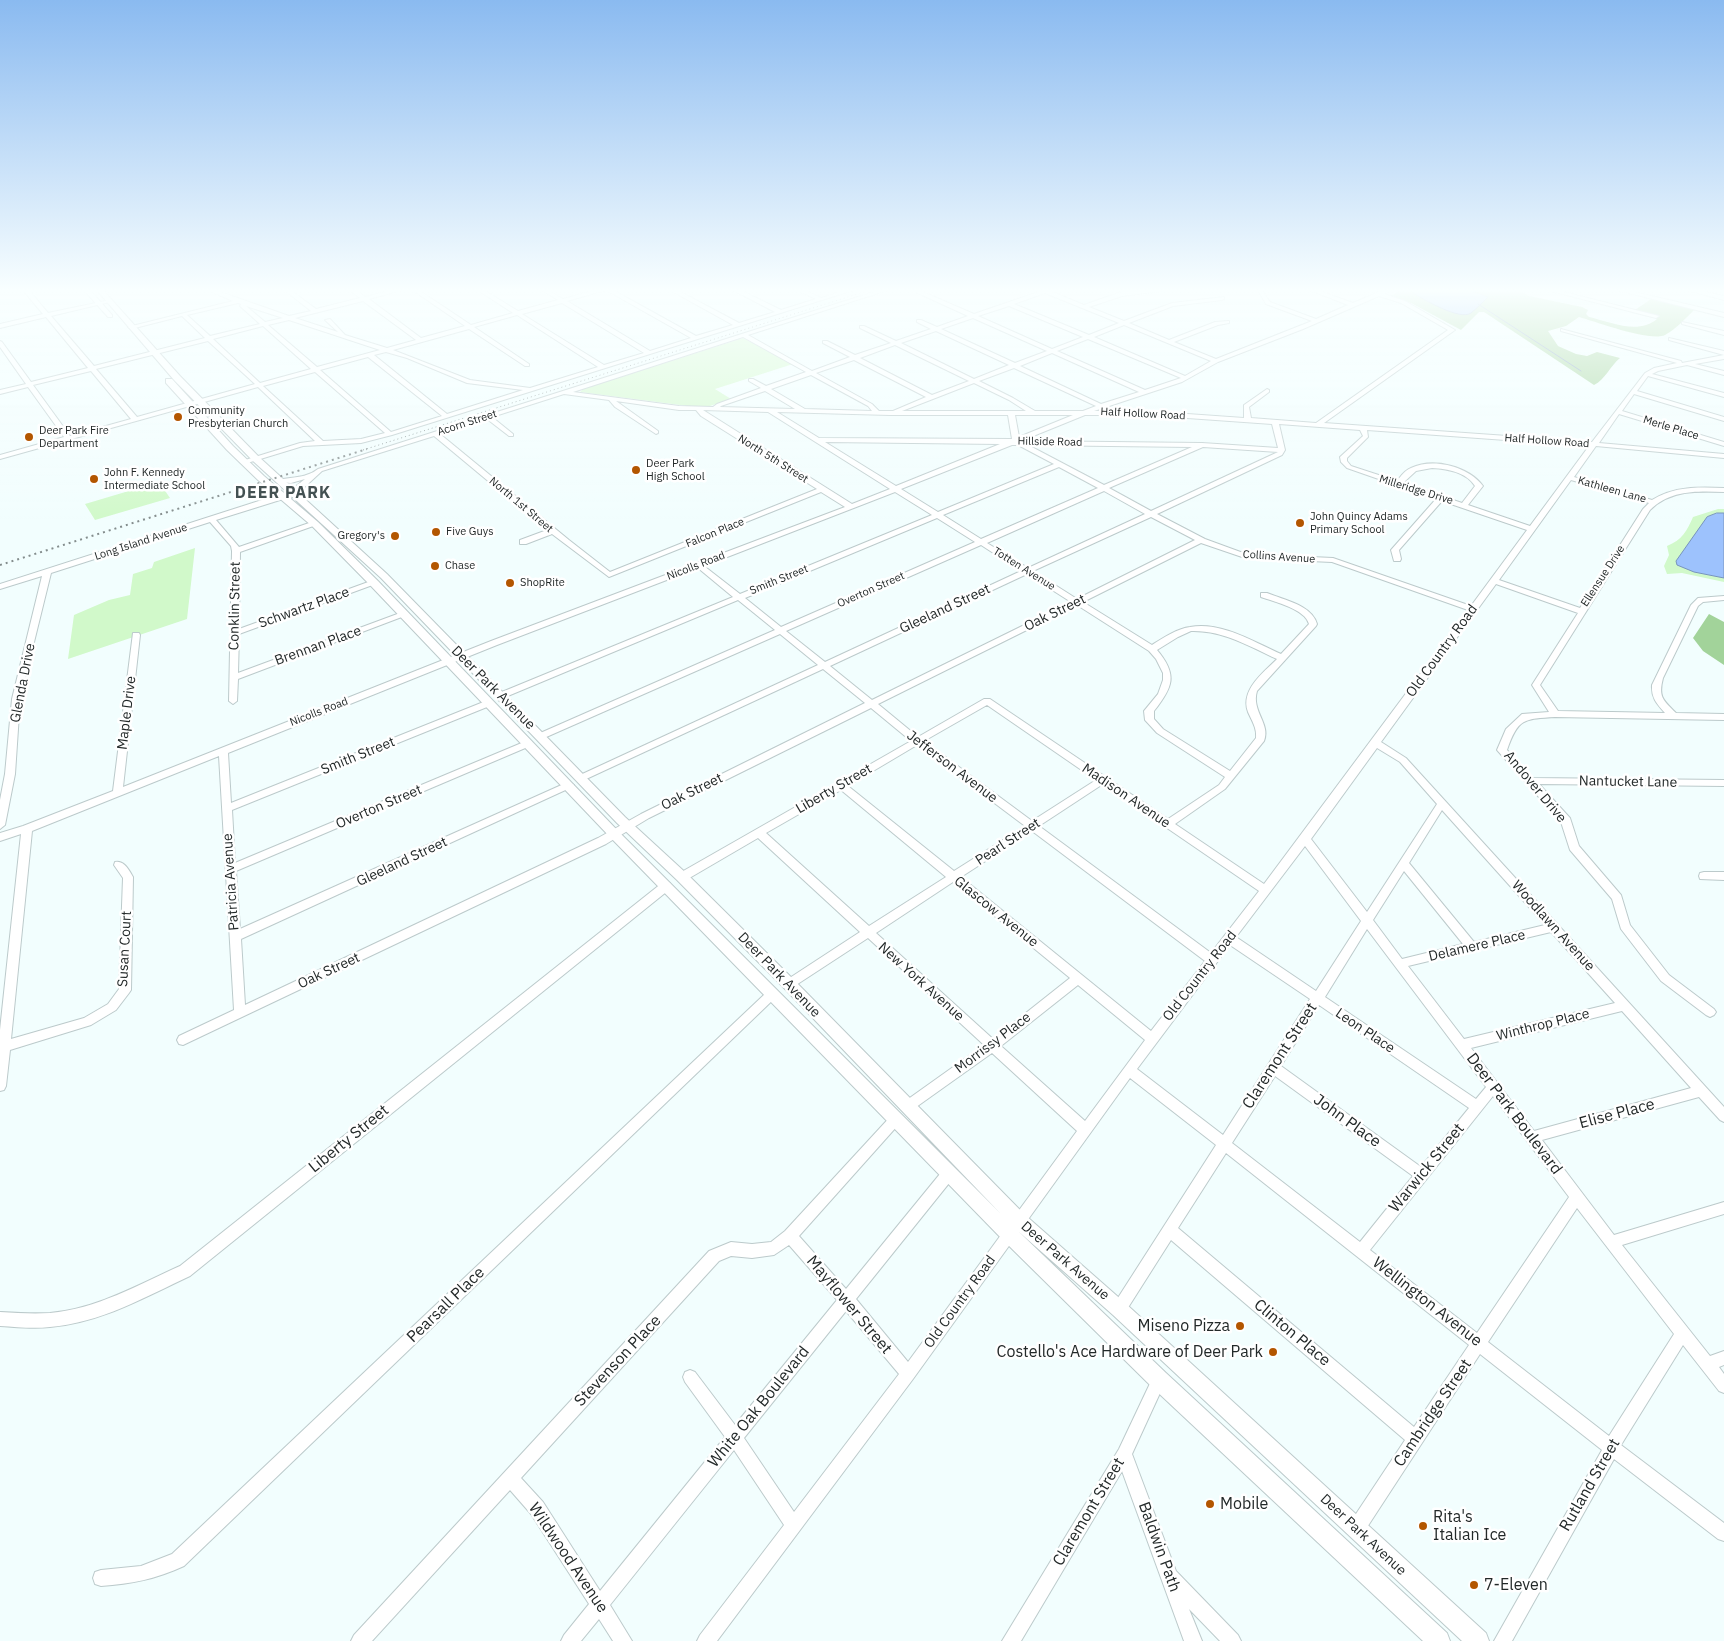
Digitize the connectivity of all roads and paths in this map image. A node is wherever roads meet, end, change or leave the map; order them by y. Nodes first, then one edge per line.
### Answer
1 (16, 366) edge
2 (88, 366) edge
3 (104, 366) edge
4 (156, 366) edge
5 (167, 366) edge
6 (239, 366) edge
7 (310, 366) edge
8 (330, 366) edge
9 (383, 366) edge
10 (430, 366) edge
11 (598, 366) edge
12 (610, 366) edge
13 (645, 366) edge
14 (799, 366) edge
15 (831, 366) edge
16 (869, 366) edge
17 (941, 366) edge
18 (1013, 366) joint
19 (1084, 366) edge
20 (1156, 366) edge
21 (1208, 366) edge
22 (1402, 366) edge
23 (1672, 366) edge
24 (1693, 366) edge
25 (602, 368) junction
26 (91, 369) junction
27 (315, 370) junction
28 (811, 372) junction
29 (1647, 374) junction
30 (1724, 374) edge
31 (1186, 378) junction
32 (751, 380) dead end
33 (973, 381) junction
34 (29, 384) junction
35 (260, 385) junction
36 (765, 388) junction
37 (531, 390) junction
38 (0, 392) edge
39 (562, 392) junction
40 (1144, 392) junction
41 (1267, 392) dead end
42 (1633, 392) junction
43 (1724, 395) edge
44 (931, 397) junction
45 (612, 399) junction
46 (200, 401) junction
47 (1112, 403) junction
48 (190, 404) junction
49 (1101, 406) junction
50 (697, 409) junction
51 (714, 409) junction
52 (769, 409) junction
53 (803, 411) junction
54 (877, 412) junction
55 (1119, 412) junction
56 (1618, 412) junction
57 (890, 413) junction
58 (1011, 413) junction
59 (1034, 413) junction
60 (1085, 413) junction
61 (446, 416) junction
62 (487, 416) junction
63 (1724, 419) edge
64 (135, 420) junction
65 (1248, 421) junction
66 (1275, 423) junction
67 (1316, 426) junction
68 (1363, 429) junction
69 (656, 432) dead end
70 (435, 433) junction
71 (390, 434) junction
72 (511, 435) dead end
73 (68, 438) junction
74 (818, 440) junction
75 (1016, 441) junction
76 (320, 442) junction
77 (1593, 444) junction
78 (1724, 444) edge
79 (1202, 445) junction
80 (1282, 450) junction
81 (0, 456) edge
82 (1724, 456) edge
83 (256, 459) junction
84 (244, 462) junction
85 (1058, 465) junction
86 (320, 470) junction
87 (1571, 478) junction
88 (280, 481) junction
89 (1399, 484) junction
90 (896, 489) junction
91 (1102, 489) junction
92 (822, 490) junction
93 (1724, 490) edge
94 (292, 493) junction
95 (282, 496) junction
96 (1440, 498) junction
97 (1652, 502) junction
98 (1464, 505) junction
99 (850, 507) junction
100 (1149, 514) junction
101 (937, 515) junction
102 (211, 519) junction
103 (315, 524) junction
104 (1532, 529) junction
105 (552, 531) junction
106 (1200, 541) junction
107 (524, 542) dead end
108 (980, 542) junction
109 (236, 551) junction
110 (343, 552) junction
111 (363, 557) junction
112 (1397, 560) dead end
113 (699, 564) junction
114 (1028, 571) junction
115 (47, 572) junction
116 (609, 575) joint
117 (1493, 581) junction
118 (374, 583) junction
119 (0, 588) edge
120 (1264, 595) dead end
121 (738, 597) junction
122 (1724, 598) edge
123 (1077, 602) junction
124 (1472, 609) junction
125 (1581, 611) junction
126 (403, 615) junction
127 (780, 630) junction
128 (234, 633) junction
129 (136, 635) dead end
130 (1152, 649) junction
131 (1282, 658) junction
132 (455, 659) junction
133 (824, 666) junction
134 (233, 678) junction
135 (495, 700) junction
136 (233, 701) dead end
137 (987, 702) joint
138 (871, 704) junction
139 (1555, 714) junction
140 (1674, 717) junction
141 (1724, 717) edge
142 (541, 736) junction
143 (918, 741) junction
144 (1375, 743) junction
145 (527, 744) junction
146 (223, 750) junction
147 (1231, 776) junction
148 (1102, 780) junction
149 (1531, 781) junction
150 (575, 782) junction
151 (1724, 783) edge
152 (841, 785) junction
153 (118, 791) junction
154 (1442, 803) junction
155 (226, 809) junction
156 (0, 825) edge
157 (1167, 825) junction
158 (1031, 827) junction
159 (27, 829) junction
160 (620, 830) junction
161 (758, 832) junction
162 (0, 837) edge
163 (1305, 840) junction
164 (1403, 862) junction
165 (118, 865) dead end
166 (231, 869) junction
167 (1704, 876) dead end
168 (1724, 876) edge
169 (682, 877) junction
170 (954, 878) junction
171 (666, 886) junction
172 (1265, 890) junction
173 (1367, 920) junction
174 (1554, 927) junction
175 (869, 934) junction
176 (234, 937) junction
177 (1230, 939) junction
178 (1472, 947) junction
179 (1212, 960) junction
180 (1400, 964) junction
181 (1077, 979) junction
182 (789, 984) junction
183 (771, 995) junction
184 (1317, 999) junction
185 (1624, 1004) junction
186 (1710, 1012) dead end
187 (240, 1013) junction
188 (1152, 1039) junction
189 (183, 1040) dead end
190 (1462, 1045) junction
191 (5, 1046) junction
192 (992, 1046) junction
193 (1272, 1067) junction
194 (1130, 1071) junction
195 (0, 1086) edge
196 (1494, 1086) junction
197 (1702, 1091) junction
198 (908, 1106) junction
199 (1477, 1106) junction
200 (1724, 1116) edge
201 (894, 1120) junction
202 (1085, 1130) junction
203 (1533, 1137) junction
204 (1224, 1143) junction
205 (949, 1173) junction
206 (1422, 1175) junction
207 (1577, 1197) junction
208 (1724, 1208) edge
209 (1014, 1228) junction
210 (1169, 1229) junction
211 (790, 1236) junction
212 (1612, 1242) junction
213 (1361, 1251) junction
214 (846, 1299) junction
215 (1119, 1309) junction
216 (0, 1319) edge
217 (1682, 1332) junction
218 (1479, 1343) junction
219 (1724, 1358) edge
220 (1707, 1364) junction
221 (908, 1374) junction
222 (690, 1377) dead end
223 (1159, 1380) junction
224 (1724, 1386) edge
225 (735, 1438) junction
226 (1415, 1438) junction
227 (1610, 1448) junction
228 (1124, 1454) junction
229 (510, 1478) junction
230 (794, 1526) junction
231 (1356, 1529) junction
232 (1724, 1533) edge
233 (1170, 1575) junction
234 (101, 1578) dead end
235 (600, 1606) junction
236 (360, 1641) edge
237 (570, 1641) edge
238 (622, 1641) edge
239 (706, 1641) edge
240 (1011, 1641) edge
241 (1193, 1641) edge
242 (1232, 1641) edge
243 (1439, 1641) edge
244 (1478, 1641) edge
245 (1503, 1641) edge

1 - 34 street
2 - 26 street
3 - 26 street
4 - 48 main road, Deer Park Avenue
5 - 46 main road, Deer Park Avenue
6 - 35 street
7 - 27 street
8 - 27 street
9 - 61 street
10 - 37 street
11 - 25 street
12 - 25 street
13 - 39 street, Acorn Street
14 - 28 street
15 - 28 street
16 - 44 street
17 - 33 street
18 - 33 street
18 - 49 street
19 - 40 street
20 - 31 street
21 - 31 street, Nicolls Road
22 - 67 street
23 - 29 street
24 - 30 street
25 - 37 street
26 - 34 street
26 - 64 street
27 - 35 street
27 - 71 street
28 - 36 street
28 - 54 street
29 - 42 street, Old Country Road
29 - 43 street
31 - 40 street, Nicolls Road
32 - 36 street
33 - 44 street
33 - 59 street
34 - 38 street
34 - 73 street
35 - 46 street
35 - 76 street
36 - 51 street
36 - 53 street
37 - 61 street
39 - 45 street, Half Hollow Road
39 - 62 street, Acorn Street
40 - 47 street, Nicolls Road
41 - 65 street
42 - 56 street, Old Country Road
42 - 63 street
44 - 57 street
45 - 50 street, Half Hollow Road
45 - 69 street
46 - 48 street
46 - 83 main road, Deer Park Avenue
47 - 49 street, Nicolls Road
47 - 55 street
48 - 64 street
48 - 84 main road, Deer Park Avenue
49 - 60 street, Nicolls Road
50 - 51 street, Half Hollow Road
50 - 92 street, North 5th Street
51 - 52 street, Half Hollow Road
52 - 53 street, Half Hollow Road
52 - 74 street, Totten Avenue
53 - 54 street, Half Hollow Road
54 - 57 street, Half Hollow Road
55 - 60 street, Half Hollow Road
55 - 65 street, Half Hollow Road
56 - 77 street, Old Country Road
56 - 78 street, Merle Place
57 - 58 street, Half Hollow Road
58 - 59 street, Half Hollow Road
58 - 75 street
59 - 60 street, Half Hollow Road
60 - 75 street, Nicolls Road
61 - 71 street
62 - 70 street, Acorn Street
62 - 72 street
64 - 73 street
65 - 66 street, Half Hollow Road
66 - 67 street, Half Hollow Road
66 - 80 street
67 - 68 street, Half Hollow Road
68 - 77 street, Half Hollow Road
68 - 89 street, Milleridge Drive
70 - 86 street, Acorn Street
70 - 105 street, North 1st Street
71 - 76 street
73 - 81 street
74 - 75 street, Hillside Road
74 - 90 street, Totten Avenue
75 - 79 street, Hillside Road
75 - 85 street, Collins Avenue
75 - 90 street, Nicolls Road
76 - 83 street
77 - 82 street, Half Hollow Road
77 - 87 street, Old Country Road
79 - 80 street, Hillside Road
79 - 91 street, Overton Street
80 - 100 street, Gleeland Street
83 - 84 street
83 - 88 main road, Deer Park Avenue
84 - 95 main road, Deer Park Avenue
85 - 91 street, Collins Avenue
85 - 101 street, Smith Street
86 - 88 street
86 - 94 street, Acorn Street
87 - 97 street, Kathleen Lane
87 - 104 street, Old Country Road
88 - 94 main road, Deer Park Avenue
89 - 96 street, Milleridge Drive
89 - 98 street
90 - 99 street, Nicolls Road
90 - 101 street, Totten Avenue
91 - 100 street, Collins Avenue
91 - 108 street, Overton Street
92 - 99 street, North 5th Street
92 - 116 street, Falcon Place
93 - 97 street
94 - 95 street, Acorn Street
94 - 111 main road, Deer Park Avenue
95 - 102 street, Long Island Avenue
95 - 103 main road, Deer Park Avenue
96 - 98 street, Milleridge Drive
96 - 112 street
97 - 125 street, Ellensue Drive
98 - 104 street, Milleridge Drive
99 - 113 street, Nicolls Road
100 - 106 street, Collins Avenue
100 - 114 street, Gleeland Street
101 - 108 street, Totten Avenue
101 - 121 street, Smith Street
102 - 109 street, Conklin Street
102 - 115 street, Long Island Avenue
103 - 109 street
103 - 110 main road, Deer Park Avenue
104 - 117 street, Old Country Road
105 - 107 street
105 - 116 street, North 1st Street
106 - 123 street, Oak Street
106 - 124 street, Collins Avenue
108 - 114 street, Totten Avenue
108 - 127 street, Overton Street
109 - 128 street, Conklin Street
110 - 111 main road
110 - 118 main road, Deer Park Avenue
111 - 132 main road, Deer Park Avenue
113 - 121 street, Jefferson Avenue
113 - 132 street, Nicolls Road
114 - 123 street, Totten Avenue
114 - 133 street, Gleeland Street
115 - 119 street, Long Island Avenue
115 - 156 street, Glenda Drive
117 - 124 street, Old Country Road
117 - 125 street
118 - 126 main road, Deer Park Avenue
118 - 128 street, Schwartz Place
120 - 131 street
121 - 127 street, Jefferson Avenue
121 - 135 street, Smith Street
122 - 140 street
123 - 130 street, Totten Avenue
123 - 138 street, Oak Street
124 - 144 street, Old Country Road
125 - 139 street, Ellensue Drive
126 - 132 main road, Deer Park Avenue
126 - 134 street, Brennan Place
127 - 133 street, Jefferson Avenue
127 - 142 street, Overton Street
128 - 134 street, Conklin Street
129 - 153 street, Maple Drive
130 - 131 street
130 - 147 street, Totten Avenue
131 - 147 street
132 - 135 main road, Deer Park Avenue
132 - 146 street, Nicolls Road
133 - 138 street, Jefferson Avenue
133 - 150 street, Gleeland Street
134 - 136 street, Conklin Street
135 - 142 main road, Deer Park Avenue
135 - 145 main road, Deer Park Avenue
135 - 155 street, Smith Street
137 - 143 street, Liberty Street
137 - 148 street, Madison Avenue
138 - 143 street, Jefferson Avenue
138 - 160 street, Oak Street
139 - 140 street, Andover Drive
139 - 149 street, Andover Drive
140 - 141 street, Andover Drive
142 - 150 main road, Deer Park Avenue
143 - 152 street, Liberty Street
143 - 158 street, Jefferson Avenue
144 - 154 street, Woodlawn Avenue
144 - 163 street, Old Country Road
145 - 150 main road, Deer Park Avenue
145 - 166 street, Overton Street
146 - 153 street, Nicolls Road
146 - 155 street, Patricia Avenue
147 - 157 street
148 - 157 street, Madison Avenue
148 - 158 street, Pearl Street
149 - 151 street, Nantucket Lane
149 - 186 street, Andover Drive
150 - 160 main road, Deer Park Avenue
150 - 176 street, Gleeland Street
152 - 161 street, Liberty Street
152 - 170 street, Glascow Avenue
153 - 159 street, Nicolls Road
154 - 164 street, Claremont Street
154 - 174 street, Woodlawn Avenue
155 - 166 street, Patricia Avenue
157 - 172 street, Madison Avenue
158 - 170 street, Pearl Street
158 - 179 street, Jefferson Avenue
159 - 162 street, Nicolls Road
159 - 191 street
160 - 169 main road, Deer Park Avenue
160 - 171 main road, Deer Park Avenue
160 - 187 street, Oak Street
161 - 169 street, Liberty Street
161 - 175 street, New York Avenue
163 - 172 street, Old Country Road
163 - 173 street, Deer Park Boulevard
164 - 173 street, Claremont Street
164 - 178 street
165 - 191 street, Susan Court
166 - 176 street, Patricia Avenue
167 - 168 street
169 - 182 main road, Deer Park Avenue
170 - 175 street, Pearl Street
170 - 181 street, Glascow Avenue
171 - 183 main road, Deer Park Avenue
171 - 216 street, Liberty Street
172 - 177 street, Old Country Road
173 - 180 street, Deer Park Boulevard
173 - 184 street, Claremont Street
174 - 178 street, Delamere Place
174 - 185 street, Woodlawn Avenue
175 - 182 street, Pearl Street
175 - 192 street, New York Avenue
176 - 187 street, Patricia Avenue
177 - 179 street, Old Country Road
177 - 184 street, Leon Place
178 - 180 street, Delamere Place
179 - 188 street, Old Country Road
180 - 190 street, Deer Park Boulevard
181 - 188 street, Glascow Avenue
181 - 192 street, Morrissy Place
182 - 198 main road, Deer Park Avenue
183 - 201 main road, Deer Park Avenue
183 - 234 street, Pearsall Place
184 - 193 street, Claremont Street
184 - 199 street, Leon Place
185 - 190 street, Winthrop Place
185 - 197 street, Woodlawn Avenue
187 - 189 street, Oak Street
188 - 194 street, Old Country Road
190 - 196 street, Deer Park Boulevard
191 - 195 street
192 - 198 street, Morrissy Place
192 - 202 street, New York Avenue
193 - 204 street, Claremont Street
193 - 206 street, John Place
194 - 202 street, Old Country Road
194 - 204 street, Wellington Avenue
196 - 199 street, Warwick Street
196 - 203 street, Deer Park Boulevard
197 - 200 street, Woodlawn Avenue
197 - 203 street, Elise Place
198 - 209 main road, Deer Park Avenue
199 - 206 street, Warwick Street
201 - 205 main road, Deer Park Avenue
201 - 211 street, Stevenson Place
202 - 209 street, Old Country Road
203 - 207 street, Deer Park Boulevard
204 - 210 street, Claremont Street
204 - 213 street, Wellington Avenue
205 - 209 main road, Deer Park Avenue
205 - 214 street, White Oak Boulevard
206 - 213 street, Warwick Street
207 - 212 street, Deer Park Boulevard
207 - 218 street, Cambridge Street
208 - 212 street
209 - 215 main road, Deer Park Avenue
209 - 221 street, Old Country Road
209 - 223 main road, Deer Park Avenue
210 - 215 street, Claremont Street
210 - 226 street, Clinton Place
211 - 214 street, Mayflower Street
211 - 229 street, Stevenson Place
212 - 217 street, Deer Park Boulevard
213 - 218 street, Wellington Avenue
214 - 221 street, Mayflower Street
214 - 225 street, White Oak Boulevard
215 - 231 main road, Deer Park Avenue
217 - 220 street, Deer Park Boulevard
217 - 227 street, Rutland Street
218 - 226 street, Cambridge Street
218 - 227 street, Wellington Avenue
219 - 220 street
220 - 224 street, Deer Park Boulevard
221 - 230 street, Old Country Road
222 - 225 street
223 - 228 street, Claremont Street
223 - 243 main road, Deer Park Avenue
225 - 230 street
225 - 235 street, White Oak Boulevard
226 - 231 street, Cambridge Street
227 - 232 street, Wellington Avenue
227 - 245 street, Rutland Street
228 - 233 street, Baldwin Path
228 - 240 street, Claremont Street
229 - 235 street, Wildwood Avenue
229 - 236 street, Stevenson Place
230 - 239 street, Old Country Road
231 - 244 main road, Deer Park Avenue
233 - 241 street, Baldwin Path
233 - 242 street
235 - 237 street, White Oak Boulevard
235 - 238 street, Wildwood Avenue

